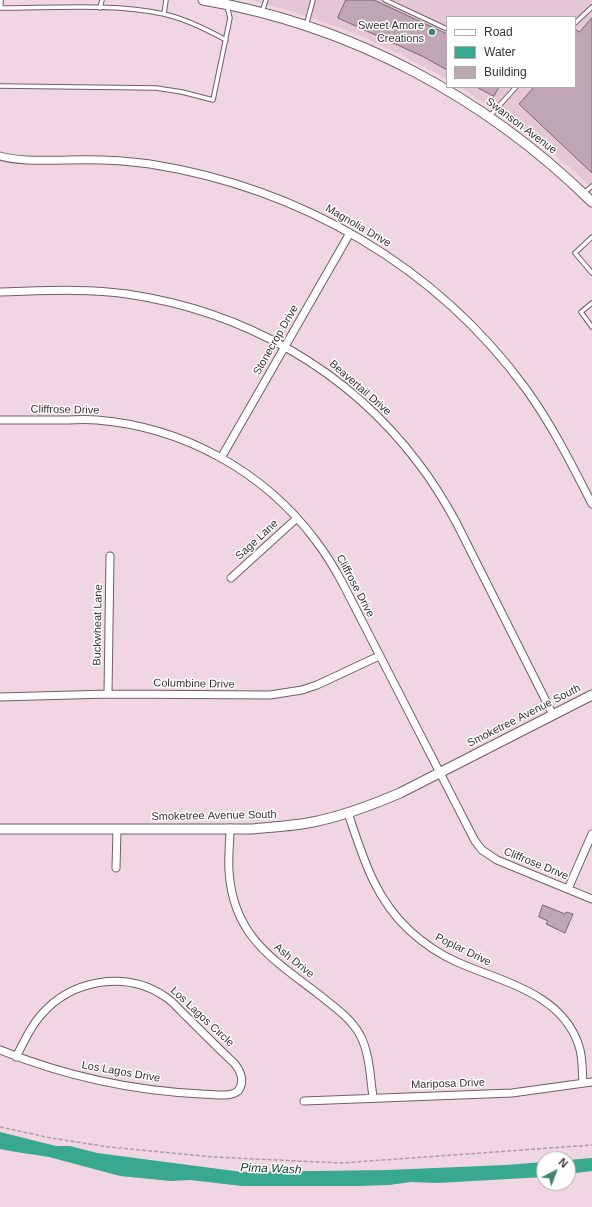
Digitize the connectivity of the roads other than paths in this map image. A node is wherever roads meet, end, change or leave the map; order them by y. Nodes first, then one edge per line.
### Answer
1 (1, 0) edge
2 (102, 0) edge
3 (166, 0) edge
4 (203, 0) edge
5 (266, 0) edge
6 (313, 0) edge
7 (385, 0) edge
8 (227, 2) edge
9 (592, 7) edge
10 (0, 8) edge
11 (100, 8) junction
12 (262, 13) junction
13 (164, 14) junction
14 (576, 22) edge
15 (306, 26) junction
16 (446, 29) edge
17 (226, 40) junction
18 (0, 86) edge
19 (515, 88) edge
20 (489, 116) junction
21 (0, 156) edge
22 (592, 186) edge
23 (584, 193) junction
24 (592, 202) edge
25 (350, 233) junction
26 (592, 237) edge
27 (592, 273) edge
28 (0, 292) edge
29 (592, 303) edge
30 (592, 327) edge
31 (285, 346) junction
32 (0, 420) edge
33 (221, 458) junction
34 (592, 504) edge
35 (297, 518) junction
36 (110, 556) dead end
37 (231, 578) dead end
38 (379, 656) junction
39 (108, 694) junction
40 (592, 695) edge
41 (0, 697) edge
42 (553, 715) junction
43 (439, 773) junction
44 (348, 813) junction
45 (117, 828) junction
46 (230, 828) junction
47 (0, 829) edge
48 (592, 834) edge
49 (116, 868) dead end
50 (568, 889) junction
51 (592, 899) edge
52 (0, 1050) edge
53 (16, 1057) junction
54 (592, 1082) edge
55 (583, 1083) junction
56 (240, 1089) joint
57 (372, 1097) junction
58 (304, 1101) dead end

1 - 10 lane
2 - 11 lane
3 - 13 lane
4 - 8 street, Swanson Avenue
5 - 12 lane
6 - 15 lane
7 - 16 lane
8 - 12 street, Swanson Avenue
8 - 17 lane
9 - 14 lane
10 - 11 lane
11 - 13 lane
12 - 15 street, Swanson Avenue
13 - 17 lane
15 - 20 street, Swanson Avenue
17 - 18 lane
19 - 20 lane
20 - 23 street, Swanson Avenue
21 - 25 street, Magnolia Drive
22 - 23 lane
23 - 24 street, Swanson Avenue
25 - 31 street, Stonecrop Drive
25 - 34 street, Magnolia Drive
26 - 27 lane
28 - 31 street, Beavertail Drive
29 - 30 lane
31 - 33 street, Stonecrop Drive
31 - 42 street, Beavertail Drive
32 - 33 street, Cliffrose Drive
33 - 35 street, Cliffrose Drive
35 - 37 street, Sage Lane
35 - 38 street, Cliffrose Drive
36 - 39 street, Buckwheat Lane
38 - 39 street, Columbine Drive
38 - 43 street, Cliffrose Drive
39 - 41 street, Columbine Drive
40 - 42 street, Smoketree Avenue South
42 - 43 street, Smoketree Avenue South
43 - 44 street, Smoketree Avenue South
43 - 50 street, Cliffrose Drive
44 - 46 street, Smoketree Avenue South
44 - 55 street, Poplar Drive
45 - 46 street, Smoketree Avenue South
45 - 47 street, Smoketree Avenue South
45 - 49 street
46 - 57 street, Ash Drive
48 - 50 street
50 - 51 street, Cliffrose Drive
52 - 53 street, Los Lagos Drive
53 - 56 street, Los Lagos Drive
53 - 56 street, Los Lagos Circle
54 - 55 street, Mariposa Drive
55 - 57 street, Mariposa Drive
57 - 58 street, Mariposa Drive

